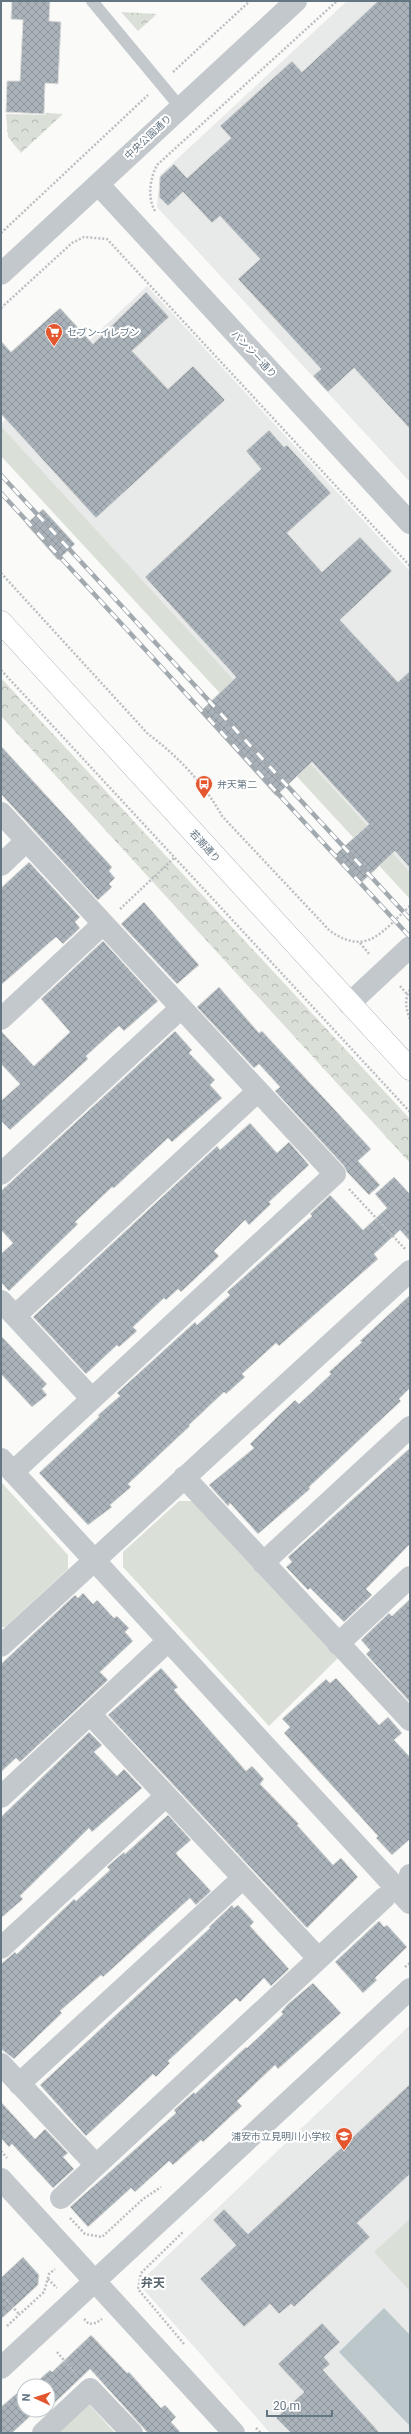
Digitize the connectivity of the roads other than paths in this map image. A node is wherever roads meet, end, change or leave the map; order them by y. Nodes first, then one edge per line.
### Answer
1 (92, 1) edge
2 (296, 1) edge
3 (180, 107) junction
4 (98, 184) junction
5 (1, 274) edge
6 (410, 523) edge
7 (1, 622) edge
8 (1, 813) edge
9 (26, 841) junction
10 (1, 864) edge
11 (103, 924) junction
12 (410, 947) edge
13 (349, 1004) junction
14 (181, 1008) junction
15 (1, 1019) edge
16 (410, 1069) edge
17 (258, 1091) junction
18 (1, 1174) edge
19 (410, 1271) edge
20 (8, 1309) edge
21 (92, 1399) junction
22 (410, 1427) edge
23 (7, 1466) edge
24 (184, 1477) junction
25 (96, 1560) junction
26 (263, 1563) junction
27 (410, 1577) edge
28 (168, 1641) junction
29 (338, 1644) junction
30 (1, 1646) edge
31 (90, 1714) junction
32 (410, 1720) edge
33 (166, 1796) junction
34 (1, 1797) edge
35 (243, 1878) junction
36 (384, 1898) dead end
37 (410, 1903) edge
38 (1, 1948) edge
39 (318, 1958) junction
40 (410, 1989) edge
41 (1, 2064) edge
42 (19, 2084) junction
43 (96, 2165) junction
44 (6, 2170) edge
45 (64, 2205) road end
46 (95, 2281) junction
47 (1, 2368) edge
48 (242, 2428) edge
49 (42, 2433) edge
50 (132, 2433) edge

1 - 3 lane
2 - 3 street, 中央公園通り
3 - 4 street, 中央公園通り
4 - 5 street, 中央公園通り
4 - 6 street, パンジー通り
7 - 13 main road, 若潮通り
8 - 9 street
9 - 10 street
9 - 11 street
11 - 14 street
11 - 15 street
12 - 13 street
13 - 16 main road, 若潮通り
14 - 17 street
14 - 18 street
17 - 20 street
17 - 21 street
19 - 24 street
20 - 21 street
21 - 23 street
22 - 26 street
23 - 25 street
24 - 25 street
24 - 26 street
25 - 28 street
25 - 30 street
26 - 29 street
27 - 29 street
28 - 31 street
28 - 37 street
29 - 32 street
31 - 33 street
31 - 34 street
33 - 35 street
33 - 38 street
35 - 39 street
35 - 42 street
36 - 39 street
39 - 43 street
40 - 46 street
41 - 42 street
42 - 43 street
43 - 45 street
44 - 46 street
46 - 47 street
46 - 48 street
49 - 50 street

